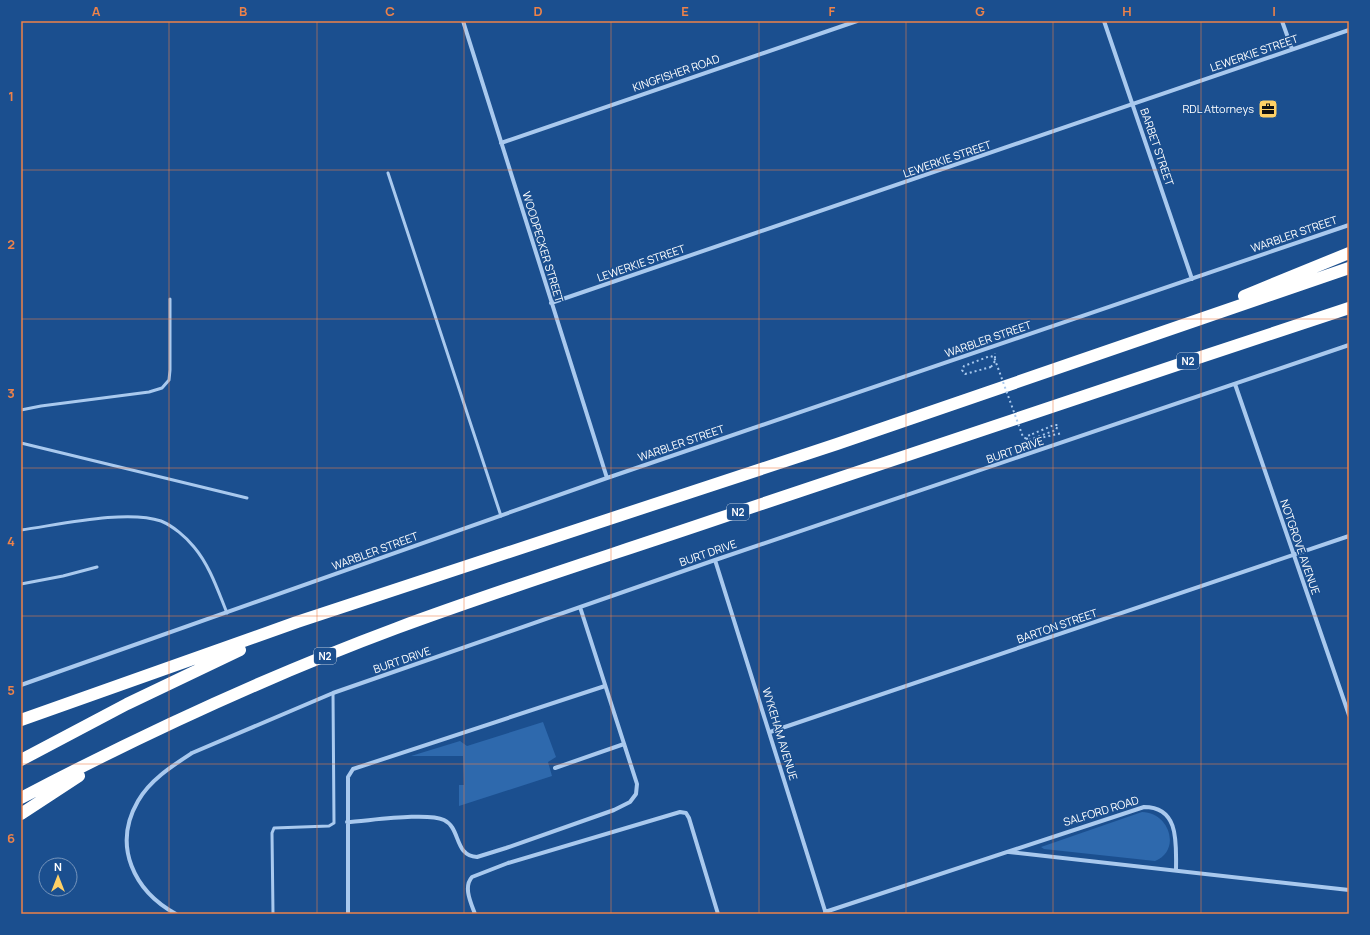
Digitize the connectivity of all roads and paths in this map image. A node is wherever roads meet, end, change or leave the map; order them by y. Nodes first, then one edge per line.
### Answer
1 (463, 21) edge
2 (857, 21) edge
3 (1104, 21) edge
4 (1282, 21) edge
5 (1349, 30) edge
6 (1292, 49) junction
7 (1134, 105) junction
8 (501, 142) junction
9 (388, 174) dead end
10 (1349, 225) edge
11 (1349, 253) edge
12 (1349, 268) edge
13 (1192, 279) junction
14 (170, 299) dead end
15 (551, 303) junction
16 (1349, 308) edge
17 (1147, 337) junction
18 (1349, 345) edge
19 (994, 346) junction
20 (1234, 384) junction
21 (21, 410) edge
22 (1060, 433) dead end
23 (21, 443) edge
24 (607, 478) junction
25 (247, 498) dead end
26 (501, 516) junction
27 (21, 530) edge
28 (1349, 536) edge
29 (1293, 555) junction
30 (715, 560) junction
31 (97, 567) dead end
32 (21, 584) edge
33 (580, 607) junction
34 (227, 613) junction
35 (297, 622) junction
36 (21, 685) edge
37 (605, 686) junction
38 (333, 693) junction
39 (203, 708) junction
40 (1349, 715) edge
41 (21, 720) edge
42 (770, 732) junction
43 (624, 744) junction
44 (21, 760) edge
45 (555, 768) dead end
46 (21, 798) edge
47 (21, 814) edge
48 (347, 822) junction
49 (1007, 852) junction
50 (1176, 871) junction
51 (1349, 890) edge
52 (826, 913) edge
53 (176, 914) edge
54 (273, 914) edge
55 (348, 914) edge
56 (474, 914) edge
57 (718, 914) edge

1 - 8 street, WOODPECKER STREET
2 - 8 street, KINGFISHER ROAD
3 - 7 street, BARBET STREET
4 - 6 street
5 - 6 street, LEWERKIE STREET
6 - 7 street, LEWERKIE STREET
7 - 13 street, BARBET STREET
7 - 15 street, LEWERKIE STREET
8 - 15 street, WOODPECKER STREET
9 - 26 lane
10 - 13 street, WARBLER STREET
11 - 17 highway
12 - 17 highway
13 - 19 street, WARBLER STREET
14 - 21 lane
15 - 24 street, WOODPECKER STREET
16 - 39 highway, N2
17 - 35 highway
18 - 20 street, BURT DRIVE
19 - 22 path, bridge
19 - 24 street, WARBLER STREET
20 - 29 street, NOTGROVE AVENUE
20 - 30 street, BURT DRIVE
23 - 25 lane
24 - 26 street, WARBLER STREET
26 - 34 street, WARBLER STREET
27 - 34 lane
28 - 29 street, BARTON STREET
29 - 40 street, NOTGROVE AVENUE
29 - 42 street, BARTON STREET
30 - 33 street, BURT DRIVE
30 - 42 street, WYKEHAM AVENUE
31 - 32 lane
33 - 37 street
33 - 38 street, BURT DRIVE
34 - 36 street, WARBLER STREET
35 - 41 highway
35 - 44 highway
37 - 43 street
37 - 48 street
38 - 53 street, BURT DRIVE
38 - 54 lane
39 - 46 highway, N2
39 - 47 highway
42 - 52 street, WYKEHAM AVENUE
43 - 45 street
43 - 48 street
48 - 55 street
49 - 50 street, SALFORD ROAD
49 - 50 street, SALFORD ROAD
49 - 52 street, SALFORD ROAD
50 - 51 street, SALFORD ROAD
56 - 57 street

